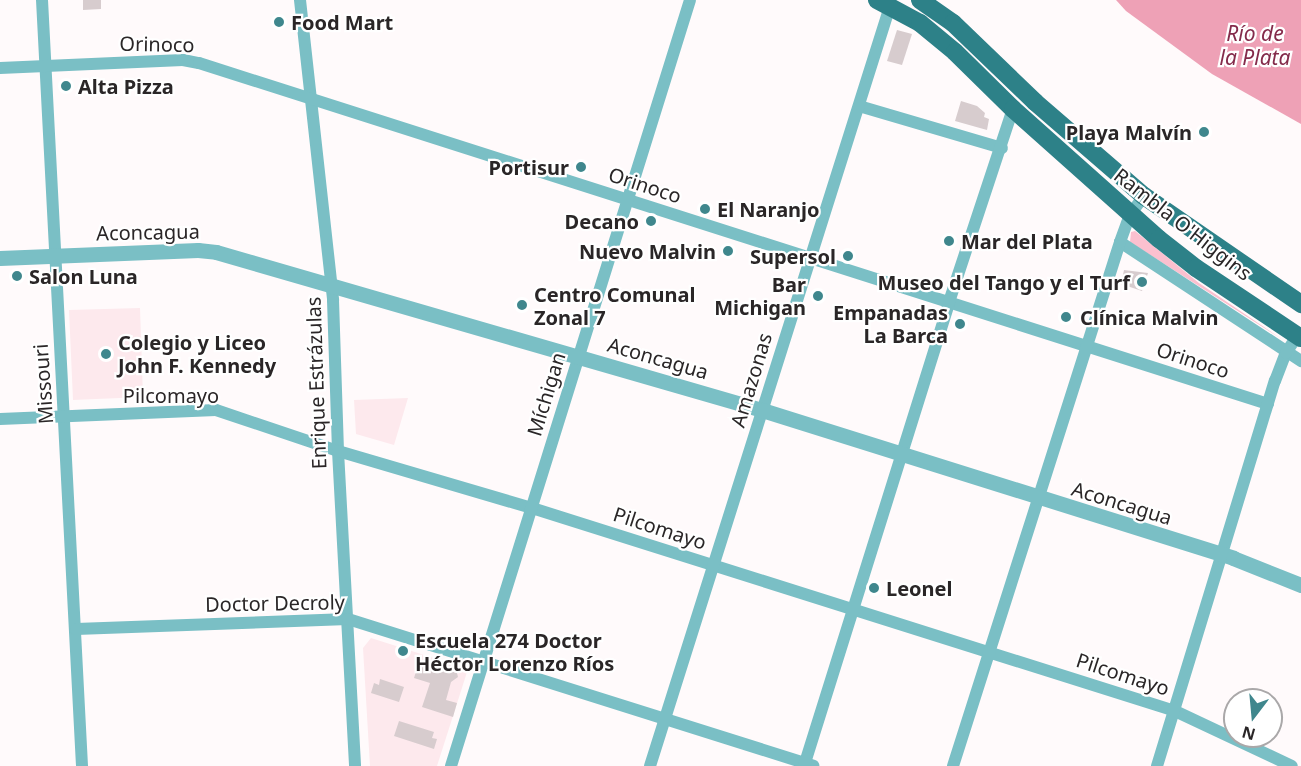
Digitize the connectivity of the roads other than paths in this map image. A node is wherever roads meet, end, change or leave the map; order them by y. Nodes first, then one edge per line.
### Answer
1 (42, 0) edge
2 (300, 0) edge
3 (690, 0) edge
4 (920, 0) edge
5 (884, 3) edge
6 (47, 65) junction
7 (0, 68) edge
8 (310, 98) junction
9 (859, 106) junction
10 (1013, 109) junction
11 (1002, 148) junction
12 (1144, 196) junction
13 (628, 200) junction
14 (1130, 215) junction
15 (1120, 242) junction
16 (56, 255) junction
17 (0, 258) edge
18 (810, 258) junction
19 (331, 286) junction
20 (949, 302) junction
21 (1301, 304) edge
22 (1299, 337) edge
23 (1087, 346) junction
24 (1286, 353) junction
25 (578, 357) junction
26 (1301, 361) edge
27 (1268, 404) junction
28 (762, 410) junction
29 (65, 417) junction
30 (0, 419) edge
31 (338, 450) junction
32 (901, 455) junction
33 (1038, 498) junction
34 (532, 508) junction
35 (1223, 556) junction
36 (713, 565) junction
37 (1301, 585) edge
38 (852, 610) junction
39 (348, 619) junction
40 (76, 629) junction
41 (989, 652) junction
42 (483, 662) junction
43 (1175, 711) junction
44 (665, 719) junction
45 (807, 765) edge
46 (82, 766) edge
47 (355, 766) edge
48 (451, 766) edge
49 (650, 766) edge
50 (953, 766) edge
51 (1157, 766) edge
52 (1292, 766) edge

1 - 6 street, Missouri
2 - 8 street, Enrique Estrázulas
3 - 13 street, Míchigan
4 - 12 main road, Rambla O'Higgins
5 - 9 street, Amazonas
5 - 10 main road, Rambla O'Higgins
6 - 7 street, Orinoco
6 - 8 street, Orinoco
6 - 16 street, Missouri
8 - 13 street, Orinoco
8 - 19 street, Enrique Estrázulas
9 - 11 street
9 - 18 street, Amazonas
10 - 11 street
10 - 14 main road, Rambla O'Higgins
11 - 20 street
12 - 14 street
12 - 21 main road, Rambla O'Higgins
13 - 18 street, Orinoco
13 - 25 street, Míchigan
14 - 15 street
14 - 22 main road, Rambla O'Higgins
15 - 23 street
15 - 24 street
16 - 17 street, Aconcagua
16 - 19 street, Aconcagua
16 - 29 street, Missouri
18 - 20 street, Orinoco
18 - 28 street, Amazonas
19 - 25 street, Aconcagua
19 - 31 street, Enrique Estrázulas
20 - 23 street, Orinoco
20 - 32 street
22 - 24 street
23 - 27 street, Orinoco
23 - 33 street
24 - 26 street
24 - 27 street
25 - 28 street, Aconcagua
25 - 34 street, Míchigan
27 - 35 street
28 - 32 street, Aconcagua
28 - 36 street, Amazonas
29 - 30 street, Pilcomayo
29 - 31 street, Pilcomayo
29 - 40 street, Missouri
31 - 34 street, Pilcomayo
31 - 39 street, Enrique Estrázulas
32 - 33 street, Aconcagua
32 - 38 street
33 - 35 street, Aconcagua
33 - 41 street
34 - 36 street, Pilcomayo
34 - 42 street, Míchigan
35 - 37 street, Aconcagua
35 - 43 street
36 - 38 street, Pilcomayo
36 - 44 street, Amazonas
38 - 41 street, Pilcomayo
38 - 45 street
39 - 40 street, Doctor Decroly
39 - 42 street, Doctor Decroly
39 - 47 street, Enrique Estrázulas
40 - 46 street, Missouri
41 - 43 street, Pilcomayo
41 - 50 street
42 - 44 street, Doctor Decroly
42 - 48 street, Míchigan
43 - 51 street
43 - 52 street, Pilcomayo
44 - 45 street, Doctor Decroly
44 - 49 street, Amazonas

